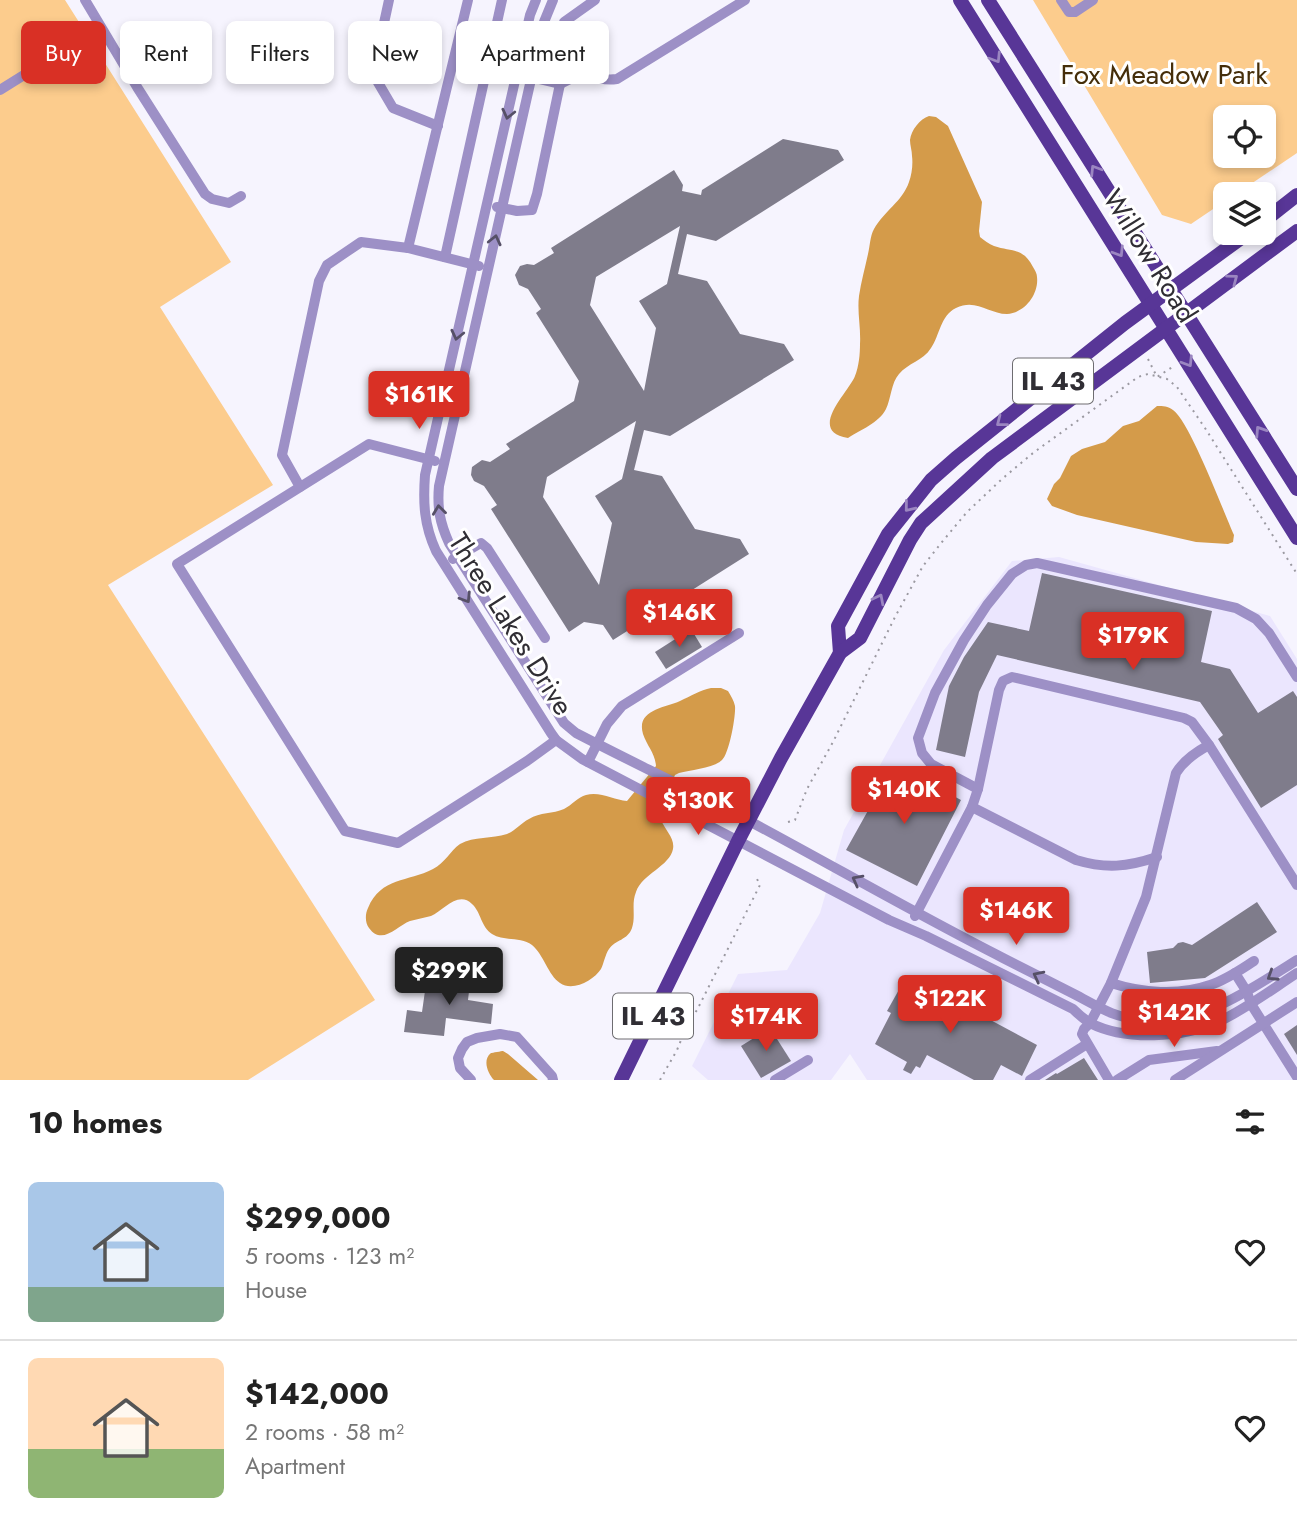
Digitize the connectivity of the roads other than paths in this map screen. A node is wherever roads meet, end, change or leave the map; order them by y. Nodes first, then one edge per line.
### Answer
1 (85, 0) edge
2 (389, 0) edge
3 (468, 0) edge
4 (502, 0) edge
5 (536, 0) edge
6 (553, 0) edge
7 (595, 0) edge
8 (745, 0) edge
9 (960, 0) edge
10 (988, 0) edge
11 (1061, 0) edge
12 (1093, 0) edge
13 (497, 21) edge
14 (529, 21) edge
15 (544, 21) edge
16 (565, 21) edge
17 (454, 59) joint
18 (21, 76) edge
19 (609, 81) edge
20 (483, 84) edge
21 (514, 84) edge
22 (530, 84) edge
23 (560, 84) edge
24 (0, 89) edge
25 (438, 126) junction
26 (1297, 195) edge
27 (241, 196) dead end
28 (487, 204) junction
29 (502, 208) junction
30 (1276, 211) edge
31 (1297, 231) edge
32 (1232, 245) edge
33 (408, 248) junction
34 (445, 257) junction
35 (474, 264) junction
36 (488, 268) junction
37 (1171, 290) junction
38 (1151, 304) junction
39 (1186, 314) junction
40 (1167, 329) junction
41 (429, 460) junction
42 (444, 463) junction
43 (300, 486) junction
44 (1297, 489) edge
45 (1297, 538) edge
46 (457, 556) junction
47 (445, 565) junction
48 (739, 633) dead end
49 (545, 638) dead end
50 (840, 653) junction
51 (1297, 677) edge
52 (556, 740) junction
53 (598, 744) junction
54 (1209, 745) junction
55 (588, 762) junction
56 (978, 789) junction
57 (972, 807) junction
58 (748, 821) junction
59 (738, 841) junction
60 (1157, 857) junction
61 (1297, 885) edge
62 (917, 912) junction
63 (908, 928) junction
64 (1297, 960) edge
65 (1254, 961) dead end
66 (1235, 973) junction
67 (1297, 973) edge
68 (1111, 983) junction
69 (1247, 992) junction
70 (1254, 1002) junction
71 (1297, 1002) edge
72 (1098, 1008) junction
73 (1266, 1022) junction
74 (1090, 1023) junction
75 (1087, 1044) junction
76 (1223, 1050) junction
77 (808, 1060) dead end
78 (1297, 1068) edge
79 (1297, 1077) edge
80 (471, 1080) edge
81 (553, 1080) edge
82 (621, 1080) edge
83 (775, 1080) edge
84 (1030, 1080) edge
85 (1109, 1080) edge
86 (1117, 1080) edge
87 (1175, 1080) edge

1 - 27 street
2 - 25 street
3 - 17 street
4 - 13 street
5 - 14 street, Three Lakes Drive
6 - 15 street, Three Lakes Drive
7 - 16 street
8 - 19 street
9 -> 38 main road, Willow Road
37 -> 10 main road, Willow Road
11 - 12 street
17 - 25 street
18 - 24 street
20 - 34 street
21 -> 28 street, Three Lakes Drive
22 - 29 street, Three Lakes Drive
23 - 29 street
25 - 33 street
26 - 30 main road
28 - 29 street
28 - 35 street, Three Lakes Drive
36 -> 29 street, Three Lakes Drive
39 -> 31 main road, IL 43
32 - 37 main road, IL 43
33 - 34 street
33 - 43 street
34 - 35 street
35 - 36 street
35 -> 41 street, Three Lakes Drive
36 - 42 street, Three Lakes Drive
37 - 38 main road, IL 43
37 - 39 main road, Willow Road
38 - 40 main road, Willow Road
38 -> 50 main road, IL 43
39 - 40 main road, IL 43
44 -> 39 main road, Willow Road
40 -> 45 main road, Willow Road
50 -> 40 main road, IL 43
41 - 42 street
41 - 43 street
41 - 47 street, Three Lakes Drive
46 -> 42 street, Three Lakes Drive
43 - 52 street
46 - 47 street
46 - 49 street
46 - 53 street, Three Lakes Drive
47 -> 52 street, Three Lakes Drive
48 - 53 street
50 - 58 main road, IL 43
51 - 56 street
52 - 55 street, Three Lakes Drive
53 - 55 street
53 - 58 street, Three Lakes Drive
54 - 56 street
54 - 60 street
54 - 61 street
55 - 59 street, Three Lakes Drive
56 - 57 street
57 - 60 street
57 - 62 street
58 - 59 main road, IL 43
62 -> 58 street, Three Lakes Drive
59 - 63 street, Three Lakes Drive
59 - 82 main road, IL 43
60 - 68 street
62 - 63 street
72 -> 62 street, Three Lakes Drive
63 - 74 street, Three Lakes Drive
64 -> 69 street, Three Lakes Drive
65 - 66 street
66 - 68 street
66 - 69 street
67 - 70 street, Three Lakes Drive
68 - 72 street
69 - 70 street
69 - 72 street, Three Lakes Drive
70 - 73 street
70 - 74 street, Three Lakes Drive
71 - 73 street
72 - 74 street
73 - 76 street
73 - 78 street
73 - 79 street
74 - 75 street
75 - 84 street
75 - 85 street
76 - 86 street
76 - 87 street
77 - 83 street
80 - 81 street

